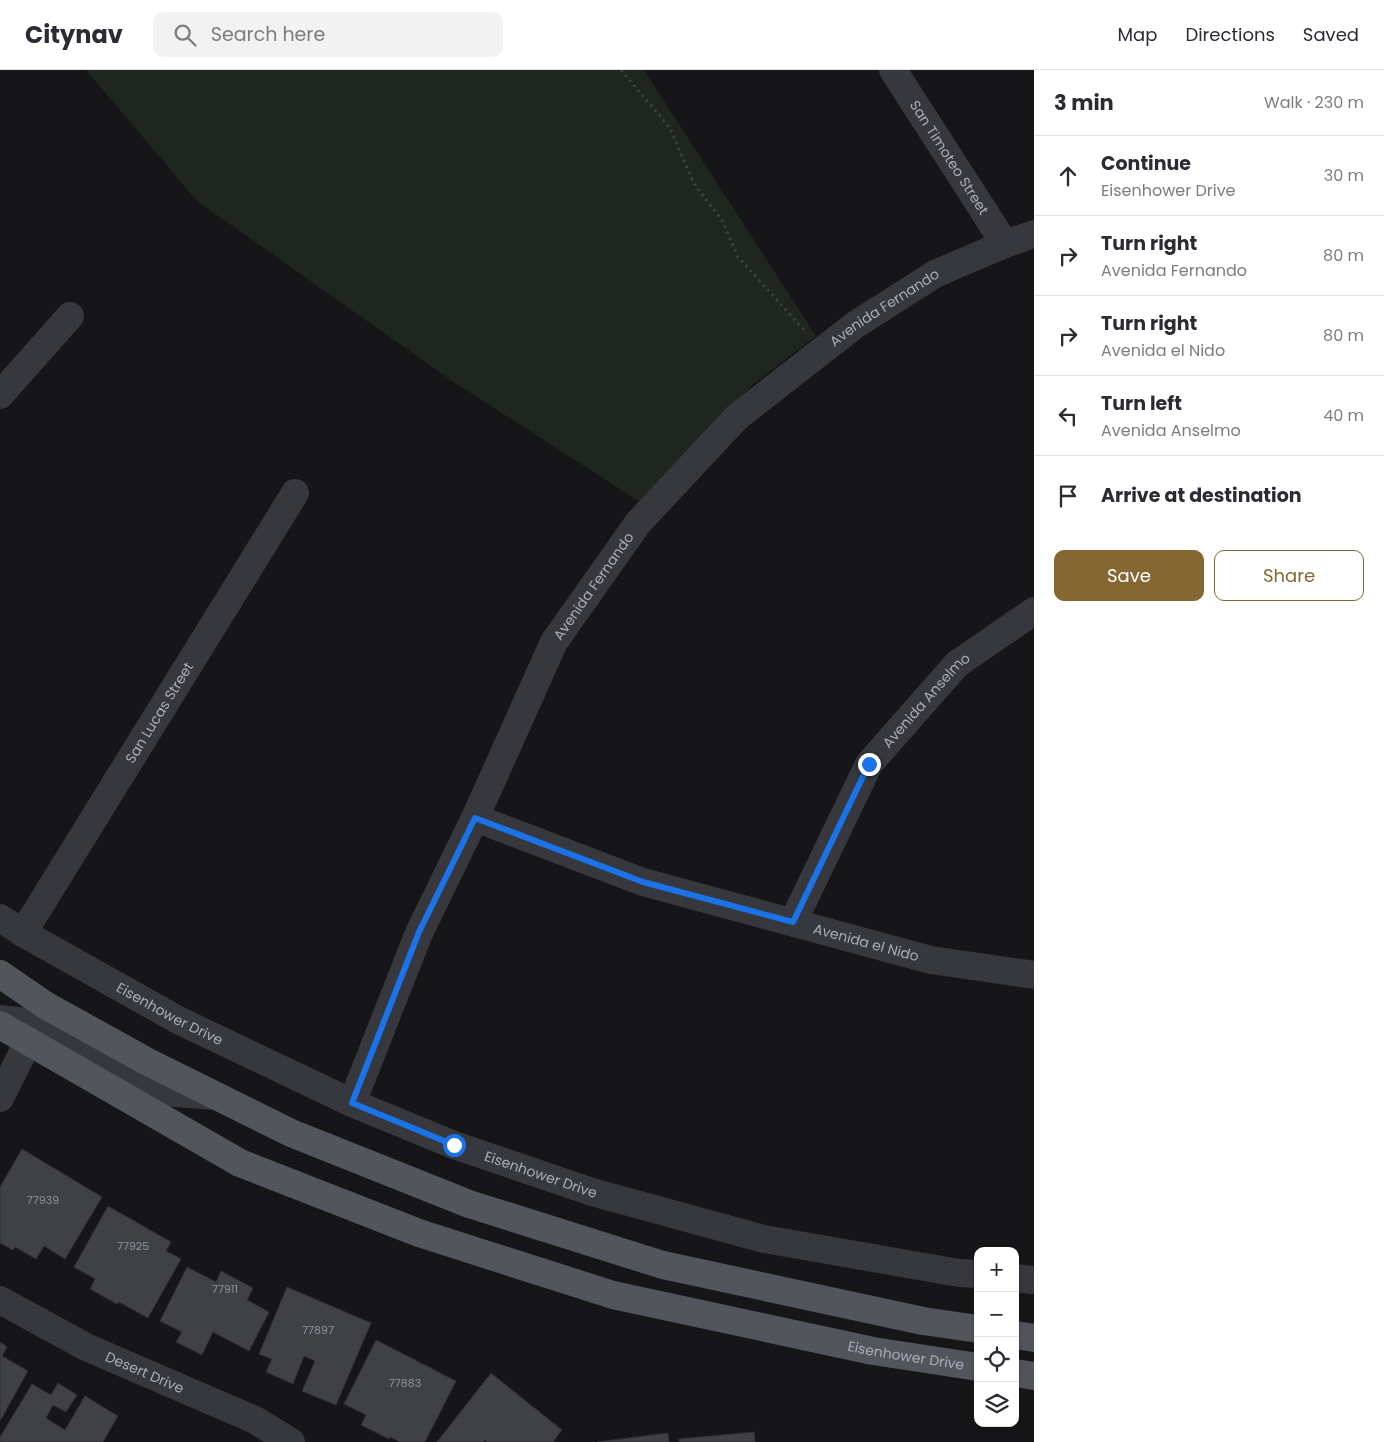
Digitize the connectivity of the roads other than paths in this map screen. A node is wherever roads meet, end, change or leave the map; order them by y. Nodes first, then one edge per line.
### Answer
1 (893, 70) edge
2 (1034, 234) edge
3 (1005, 244) junction
4 (70, 316) dead end
5 (0, 395) edge
6 (294, 493) dead end
7 (1034, 611) edge
8 (475, 818) junction
9 (0, 918) edge
10 (793, 922) junction
11 (22, 933) junction
12 (0, 974) edge
13 (1034, 975) edge
14 (0, 1019) edge
15 (0, 1025) edge
16 (28, 1042) junction
17 (216, 1096) junction
18 (0, 1098) edge
19 (352, 1103) junction
20 (974, 1274) edge
21 (1019, 1278) edge
22 (1034, 1280) edge
23 (0, 1300) edge
24 (974, 1328) edge
25 (1019, 1336) edge
26 (1034, 1338) edge
27 (974, 1366) edge
28 (1019, 1374) edge
29 (1034, 1376) edge
30 (291, 1442) edge

1 - 3 street, San Timoteo Street
2 - 3 street, Avenida Fernando
3 - 8 street, Avenida Fernando
4 - 5 street
6 - 11 street, San Lucas Street
7 - 10 street, Avenida Anselmo
8 - 10 street, Avenida el Nido
8 - 19 street, Avenida Fernando
9 - 11 street, Eisenhower Drive
10 - 13 street, Avenida el Nido
11 - 19 street, Eisenhower Drive
12 - 17 main road
14 - 17 street
15 - 16 main road, Eisenhower Drive
16 - 18 street
16 - 27 main road, Eisenhower Drive
17 - 24 main road
19 - 20 street, Eisenhower Drive
21 - 22 street
23 - 30 street, Desert Drive
25 - 26 main road
28 - 29 main road

